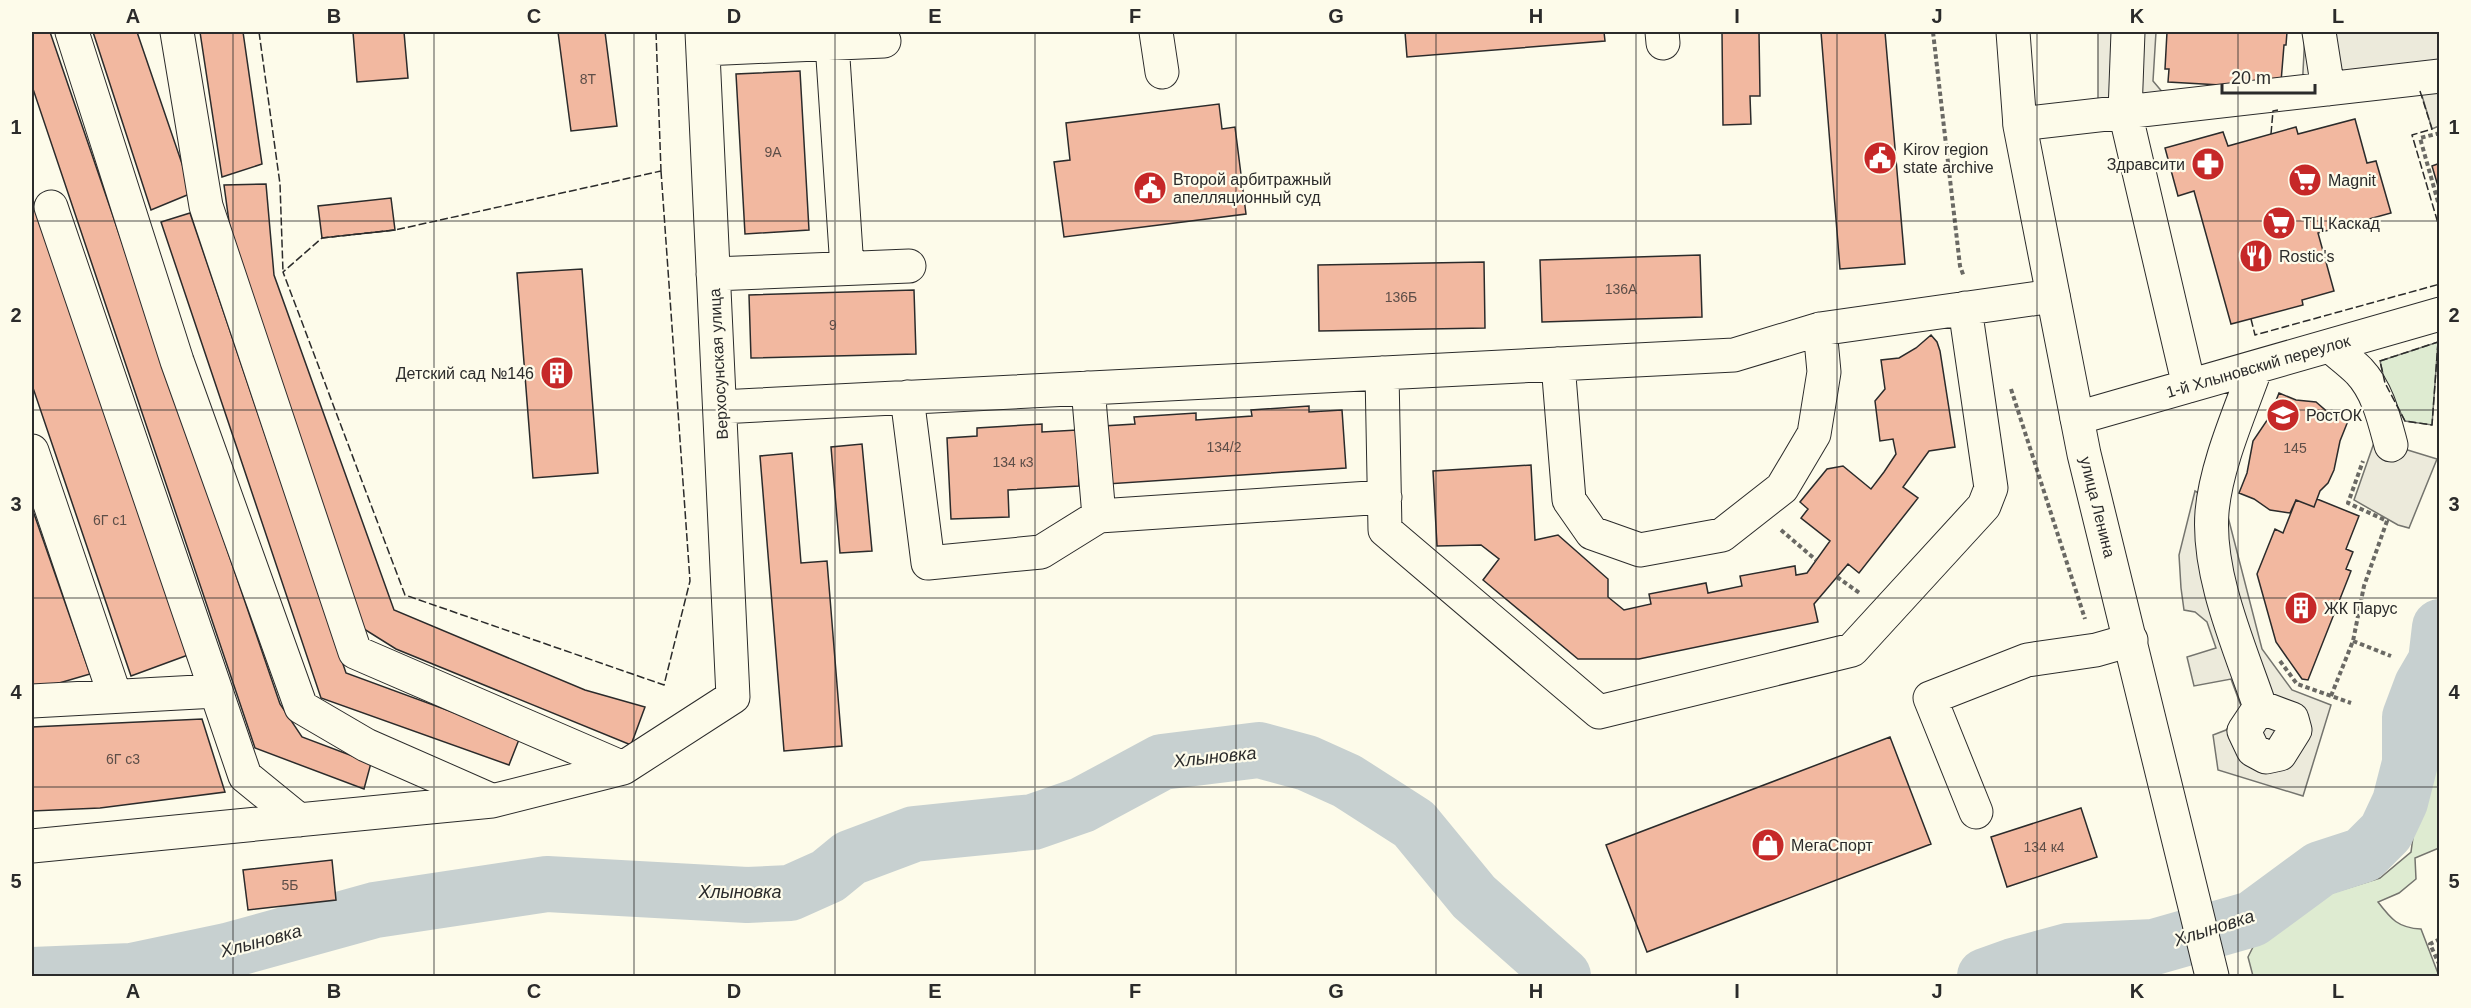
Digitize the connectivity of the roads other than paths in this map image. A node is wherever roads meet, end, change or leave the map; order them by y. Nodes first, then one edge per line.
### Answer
1 (72, 32) edge
2 (177, 32) edge
3 (1156, 32) edge
4 (2013, 32) edge
5 (2128, 32) edge
6 (2319, 32) edge
7 (703, 40) edge
8 (884, 41) dead end
9 (832, 43) junction
10 (1162, 72) dead end
11 (2439, 76) edge
12 (2328, 89) junction
13 (2125, 112) junction
14 (2020, 124) junction
15 (51, 207) dead end
16 (909, 266) dead end
17 (847, 268) junction
18 (713, 274) junction
19 (2053, 296) junction
20 (1971, 307) junction
21 (2439, 314) edge
22 (1820, 329) junction
23 (2330, 346) junction
24 (1558, 364) junction
25 (2256, 367) junction
26 (1382, 373) junction
27 (2189, 386) junction
28 (1088, 388) junction
29 (907, 397) junction
30 (720, 407) junction
31 (2077, 418) junction
32 (32, 451) edge
33 (2378, 452) road end
34 (1385, 497) junction
35 (1098, 516) junction
36 (2131, 640) junction
37 (216, 691) junction
38 (115, 696) junction
39 (32, 701) edge
40 (2260, 707) dead end
41 (623, 768) junction
42 (492, 801) junction
43 (1976, 812) dead end
44 (298, 820) junction
45 (32, 846) edge
46 (2212, 976) edge

1 - 42 street
2 - 41 street
3 - 10 street
4 - 14 street, улица Ленина
5 - 13 street
6 - 12 street
7 - 9 street
7 - 18 street, Верхосунская улица
8 - 9 street
9 - 17 street
11 - 12 street
12 - 13 street
13 - 14 street
13 - 27 street
14 - 19 street, улица Ленина
15 - 37 street
16 - 17 street
17 - 18 street
18 - 30 street, Верхосунская улица
19 - 20 street
19 - 31 street, улица Ленина
20 - 22 street
20 - 34 street
21 - 23 street, 1-й Хлыновский переулок
22 - 24 street
22 - 24 street
23 - 25 street, 1-й Хлыновский переулок
23 - 33 street
24 - 26 street
25 - 27 street, 1-й Хлыновский переулок
25 - 40 street
26 - 28 street
26 - 34 street
27 - 31 street, 1-й Хлыновский переулок
28 - 29 street
28 - 35 street
29 - 30 street
29 - 35 street
30 - 41 street, Верхосунская улица
31 - 36 street, улица Ленина
32 - 38 street
34 - 35 street
36 - 43 street
36 - 46 street, улица Ленина
37 - 38 street
37 - 44 street
38 - 39 street
41 - 42 street
42 - 44 street
44 - 45 street

